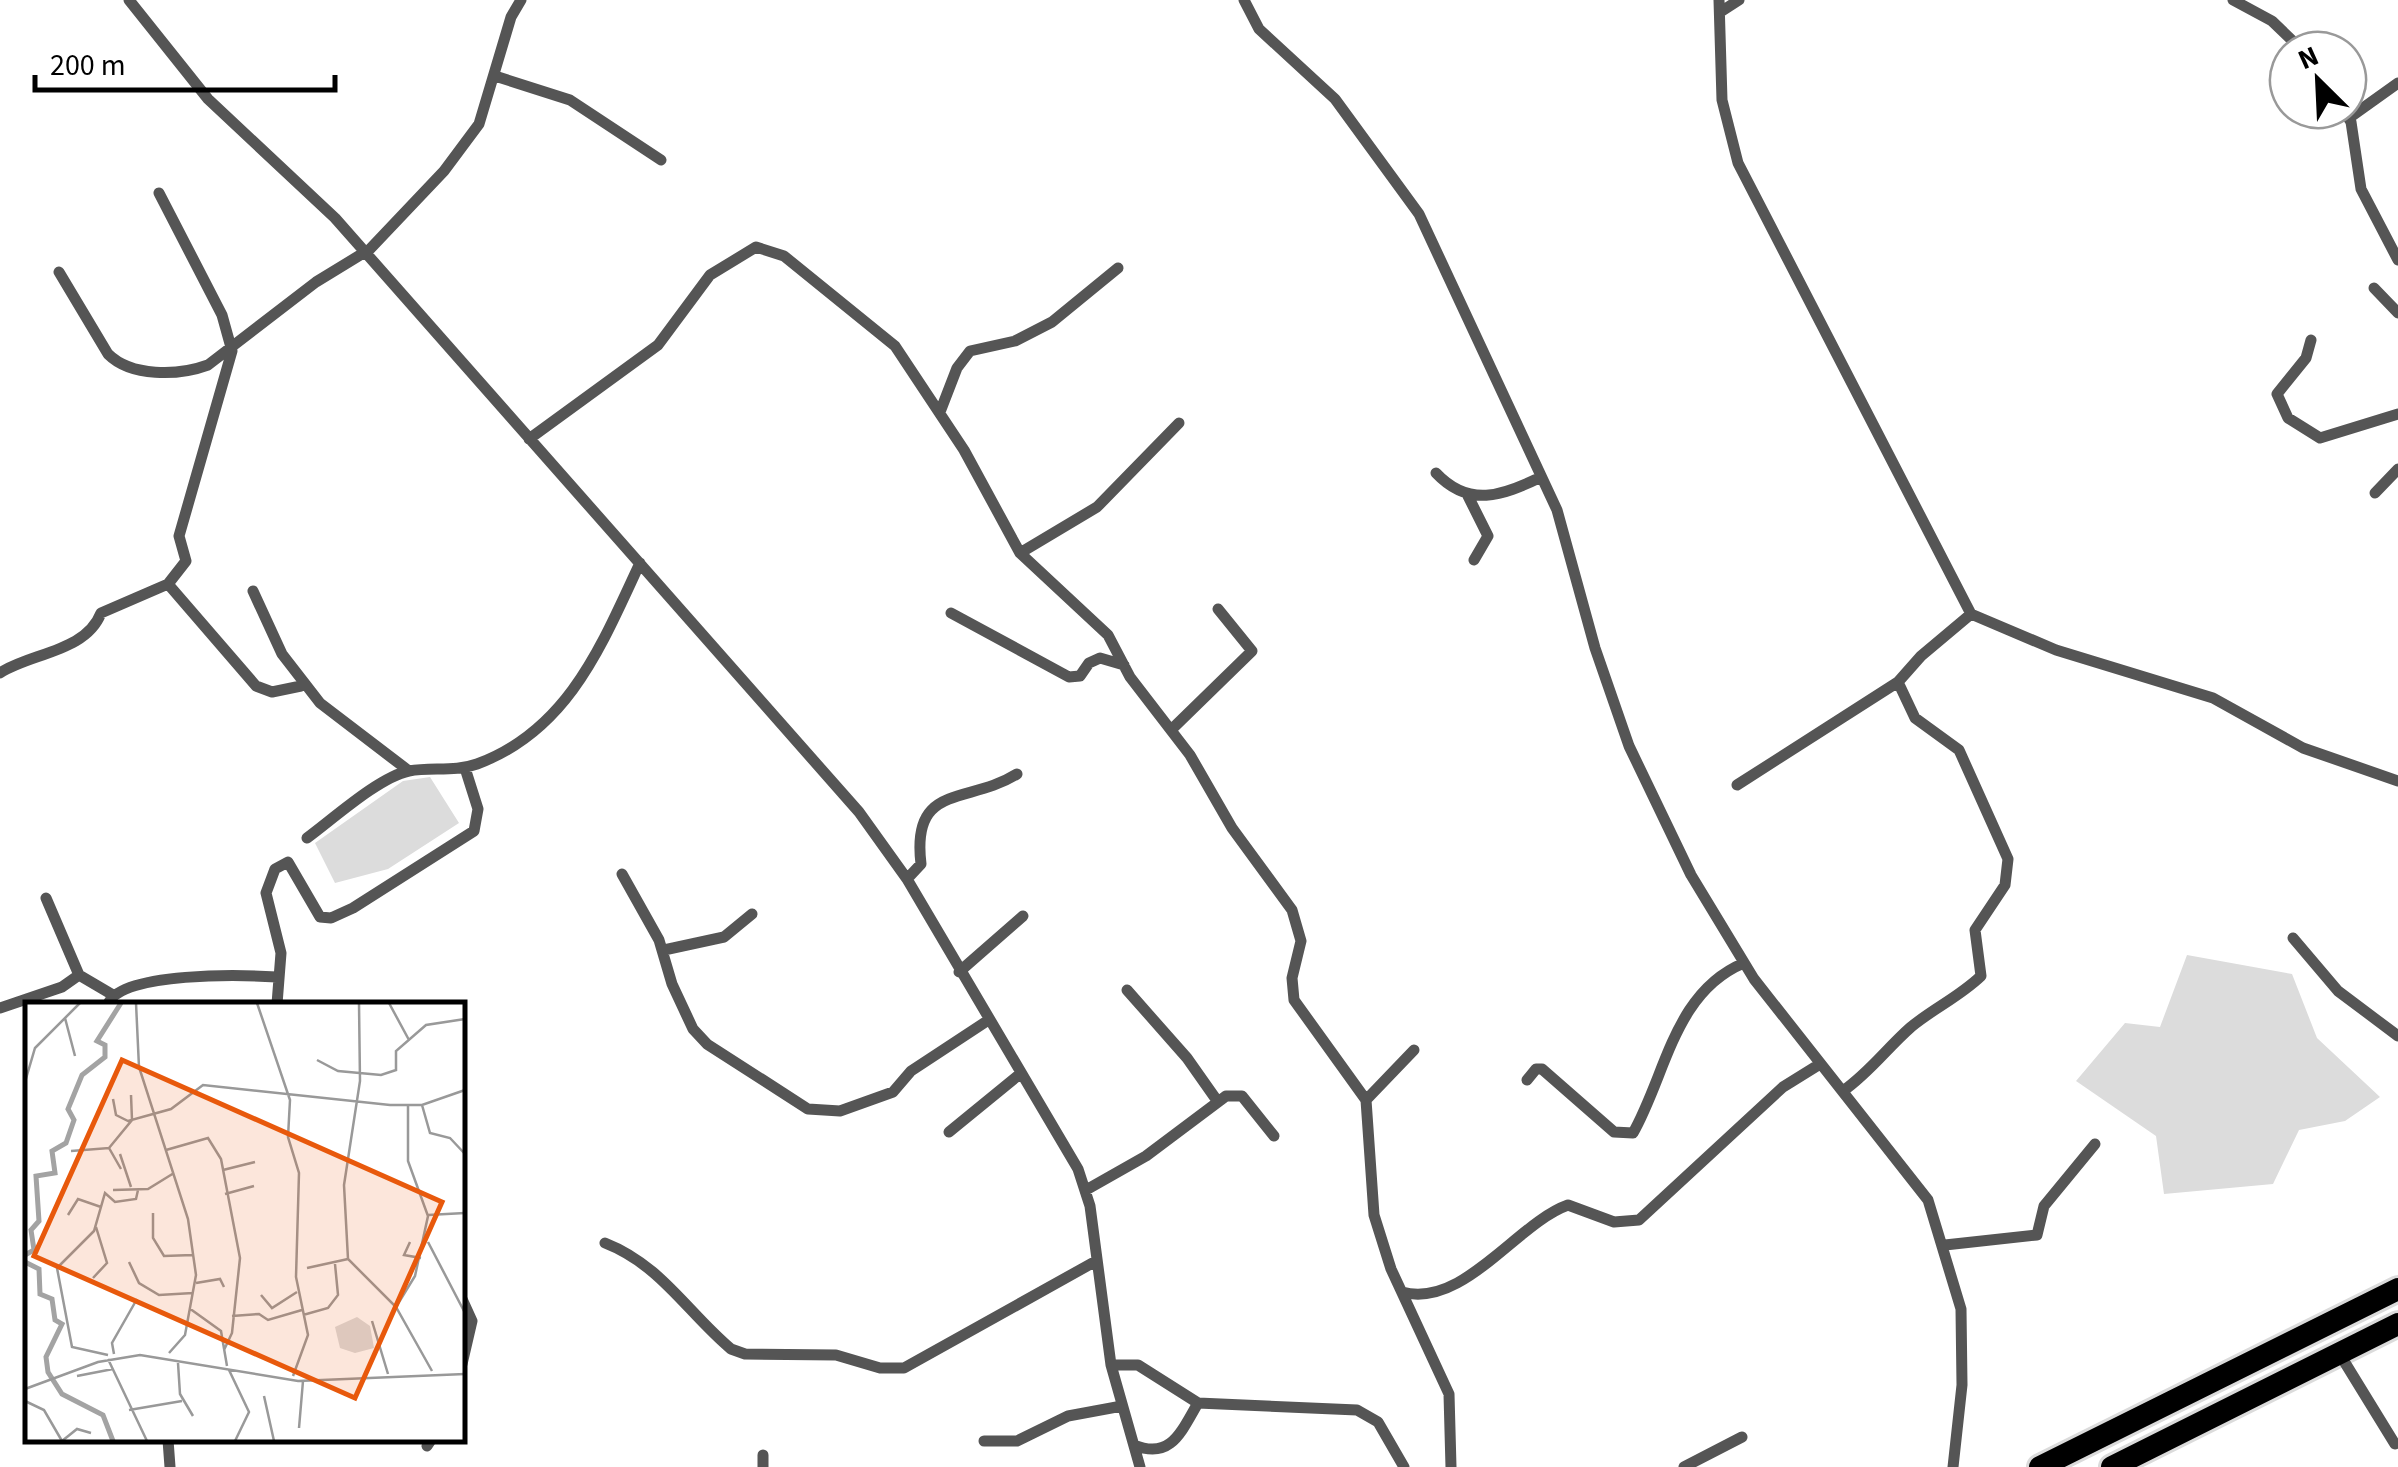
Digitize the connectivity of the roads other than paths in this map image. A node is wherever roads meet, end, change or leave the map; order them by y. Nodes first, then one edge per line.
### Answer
1 (129, 0) edge
2 (522, 0) edge
3 (1244, 0) edge
4 (1740, 0) edge
5 (2234, 0) edge
6 (1720, 6) edge
7 (2281, 30) edge
8 (496, 76) junction
9 (2398, 83) edge
10 (2368, 101) edge
11 (2349, 130) edge
12 (661, 160) dead end
13 (158, 194) dead end
14 (364, 254) junction
15 (2398, 260) edge
16 (1118, 268) dead end
17 (59, 272) dead end
18 (2374, 288) dead end
19 (2398, 313) edge
20 (2311, 340) dead end
21 (232, 350) junction
22 (940, 412) junction
23 (2398, 414) edge
24 (1179, 424) dead end
25 (529, 438) junction
26 (2398, 469) edge
27 (1436, 473) dead end
28 (1541, 477) junction
29 (2375, 493) dead end
30 (1468, 496) junction
31 (1020, 552) junction
32 (1474, 560) dead end
33 (640, 563) junction
34 (168, 584) junction
35 (253, 591) dead end
36 (1218, 609) dead end
37 (951, 613) dead end
38 (1970, 614) junction
39 (1124, 666) junction
40 (0, 673) edge
41 (1898, 682) junction
42 (300, 686) dead end
43 (1171, 730) junction
44 (466, 768) junction
45 (410, 771) junction
46 (1018, 774) dead end
47 (2398, 780) edge
48 (1737, 785) dead end
49 (307, 838) dead end
50 (622, 874) dead end
51 (906, 879) junction
52 (46, 898) dead end
53 (752, 914) dead end
54 (1024, 916) dead end
55 (2294, 938) dead end
56 (664, 950) junction
57 (1744, 963) junction
58 (959, 972) junction
59 (80, 975) junction
60 (277, 977) junction
61 (1127, 990) dead end
62 (110, 1000) edge
63 (277, 1002) edge
64 (0, 1008) edge
65 (987, 1022) junction
66 (2398, 1036) edge
67 (1414, 1050) dead end
68 (1820, 1064) junction
69 (1020, 1074) junction
70 (1526, 1080) dead end
71 (1843, 1091) junction
72 (1366, 1100) junction
73 (1218, 1102) junction
74 (949, 1132) dead end
75 (1274, 1136) dead end
76 (2095, 1144) dead end
77 (1086, 1190) junction
78 (605, 1243) dead end
79 (1945, 1245) junction
80 (1096, 1262) junction
81 (2398, 1289) edge
82 (1402, 1292) junction
83 (465, 1306) edge
84 (2398, 1324) edge
85 (465, 1351) edge
86 (2339, 1353) junction
87 (1110, 1365) junction
88 (1198, 1403) junction
89 (1122, 1406) junction
90 (1742, 1438) dead end
91 (984, 1441) dead end
92 (168, 1442) edge
93 (2396, 1444) dead end
94 (1134, 1446) junction
95 (170, 1467) edge
96 (1140, 1467) edge
97 (1404, 1467) edge
98 (1451, 1467) edge
99 (1684, 1467) edge
100 (1953, 1467) edge
101 (2040, 1467) edge
102 (2112, 1467) edge

1 - 14 street
2 - 8 street
3 - 28 street
4 - 6 street
5 - 7 street
6 - 38 street
8 - 12 street
8 - 14 street
9 - 10 street
11 - 15 street
13 - 21 street
14 - 21 street
14 - 25 street
16 - 22 street
17 - 21 street
18 - 19 street
20 - 23 street
21 - 34 street
22 - 25 street
22 - 31 street
24 - 31 street
25 - 33 street
26 - 29 street
27 - 30 street
28 - 30 street
28 - 57 street
30 - 32 street
31 - 39 street
33 - 44 street
33 - 51 street
34 - 40 street
34 - 42 street
35 - 45 street
36 - 43 street
37 - 39 street
38 - 41 street
38 - 47 street
39 - 43 street
41 - 48 street
41 - 71 street
43 - 72 street
44 - 45 street
44 - 60 street
45 - 49 street
46 - 51 street
50 - 56 street
51 - 58 street
52 - 59 street
53 - 56 street
54 - 58 street
55 - 66 street
56 - 65 street
57 - 68 street
57 - 70 street
58 - 65 street
59 - 62 street
59 - 64 street
60 - 62 street
60 - 63 street
61 - 73 street
65 - 69 street
67 - 72 street
68 - 71 street
68 - 82 street
69 - 74 street
69 - 77 street
71 - 79 street
72 - 82 street
73 - 75 street
73 - 77 street
76 - 79 street
77 - 80 street
78 - 80 street
79 - 100 street
80 - 87 street
81 - 101 highway
82 - 98 street
83 - 85 street
84 - 86 highway
86 - 93 street
86 - 102 highway
87 - 88 street
87 - 89 street
88 - 94 street
88 - 97 street
89 - 91 street
89 - 94 street
90 - 99 street
92 - 95 street
94 - 96 street

